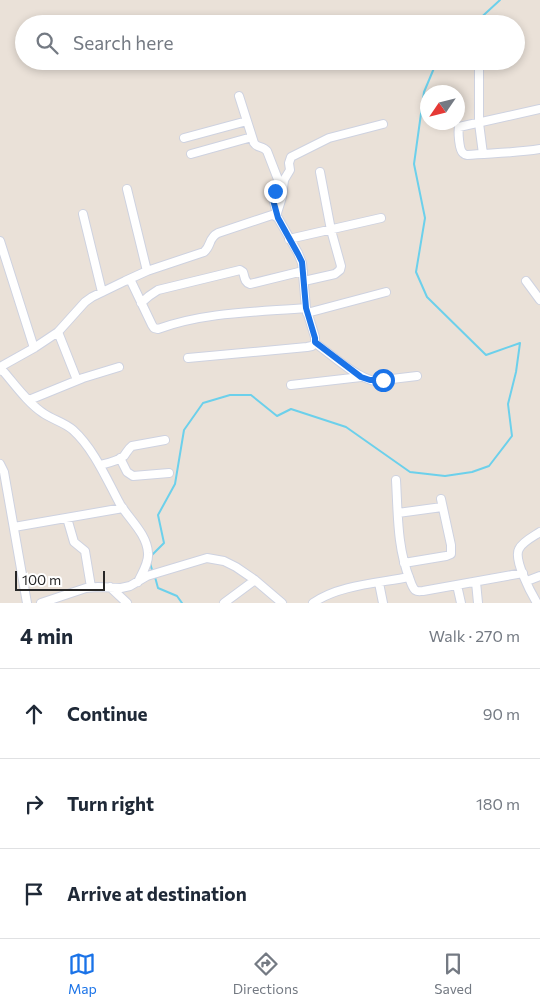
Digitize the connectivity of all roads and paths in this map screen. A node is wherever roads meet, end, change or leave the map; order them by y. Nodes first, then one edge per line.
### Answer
1 (479, 70) edge
2 (239, 96) dead end
3 (540, 109) edge
4 (247, 121) junction
5 (479, 123) junction
6 (383, 124) dead end
7 (252, 137) junction
8 (184, 138) dead end
9 (540, 148) edge
10 (191, 154) dead end
11 (483, 154) junction
12 (320, 172) dead end
13 (127, 189) dead end
14 (83, 214) dead end
15 (278, 216) junction
16 (381, 218) dead end
17 (331, 230) junction
18 (289, 239) junction
19 (0, 241) edge
20 (303, 270) junction
21 (147, 272) junction
22 (130, 279) junction
23 (304, 281) junction
24 (526, 281) dead end
25 (102, 292) junction
26 (386, 292) dead end
27 (540, 300) edge
28 (141, 303) junction
29 (306, 311) junction
30 (58, 332) junction
31 (315, 342) junction
32 (34, 348) junction
33 (188, 358) dead end
34 (119, 367) dead end
35 (0, 368) edge
36 (417, 376) dead end
37 (361, 377) junction
38 (77, 380) junction
39 (291, 385) dead end
40 (29, 400) junction
41 (166, 440) dead end
42 (120, 458) junction
43 (0, 464) edge
44 (100, 466) junction
45 (169, 473) dead end
46 (396, 480) dead end
47 (123, 508) junction
48 (398, 513) junction
49 (67, 518) junction
50 (14, 527) junction
51 (540, 532) edge
52 (404, 563) junction
53 (523, 573) junction
54 (540, 576) edge
55 (409, 577) junction
56 (255, 580) junction
57 (526, 581) junction
58 (138, 582) junction
59 (476, 582) junction
60 (379, 583) junction
61 (457, 585) junction
62 (110, 587) junction
63 (91, 588) junction
64 (68, 594) junction
65 (27, 603) edge
66 (41, 603) edge
67 (70, 603) edge
68 (127, 603) edge
69 (224, 603) edge
70 (282, 603) edge
71 (313, 603) edge
72 (383, 603) edge
73 (462, 603) edge
74 (478, 603) edge
75 (537, 603) edge

1 - 5 street
2 - 4 street
3 - 5 street
4 - 7 street
4 - 8 street
5 - 11 street
5 - 11 street
6 - 15 street
7 - 10 street
7 - 15 street
9 - 11 street
12 - 17 street
13 - 21 street
14 - 25 street
15 - 18 street
15 - 21 street
16 - 17 street
17 - 18 street
17 - 23 street
18 - 20 street
19 - 32 street
20 - 23 street
20 - 28 street
21 - 22 street
22 - 25 street
22 - 28 street
23 - 29 street
24 - 27 street
25 - 30 street
26 - 29 street
28 - 29 street
29 - 31 street
30 - 32 street
30 - 38 street
31 - 33 street
31 - 37 street
32 - 35 street
34 - 38 street
35 - 40 street
36 - 37 street
37 - 39 street
38 - 40 street
40 - 44 street
41 - 42 street
42 - 44 street
42 - 45 street
43 - 50 street
44 - 47 street
46 - 48 street
47 - 49 street
47 - 58 street
48 - 52 street
48 - 52 street
49 - 50 street
49 - 63 street
50 - 65 street
51 - 53 street
52 - 55 street
53 - 57 street
53 - 59 street
54 - 57 street
55 - 60 street
55 - 61 street
56 - 58 street
56 - 69 street
56 - 70 street
57 - 75 street
58 - 62 street
59 - 61 street
59 - 74 street
60 - 71 street
60 - 72 street
61 - 73 street
62 - 63 street
62 - 68 street
63 - 64 street
64 - 66 street
64 - 67 street

